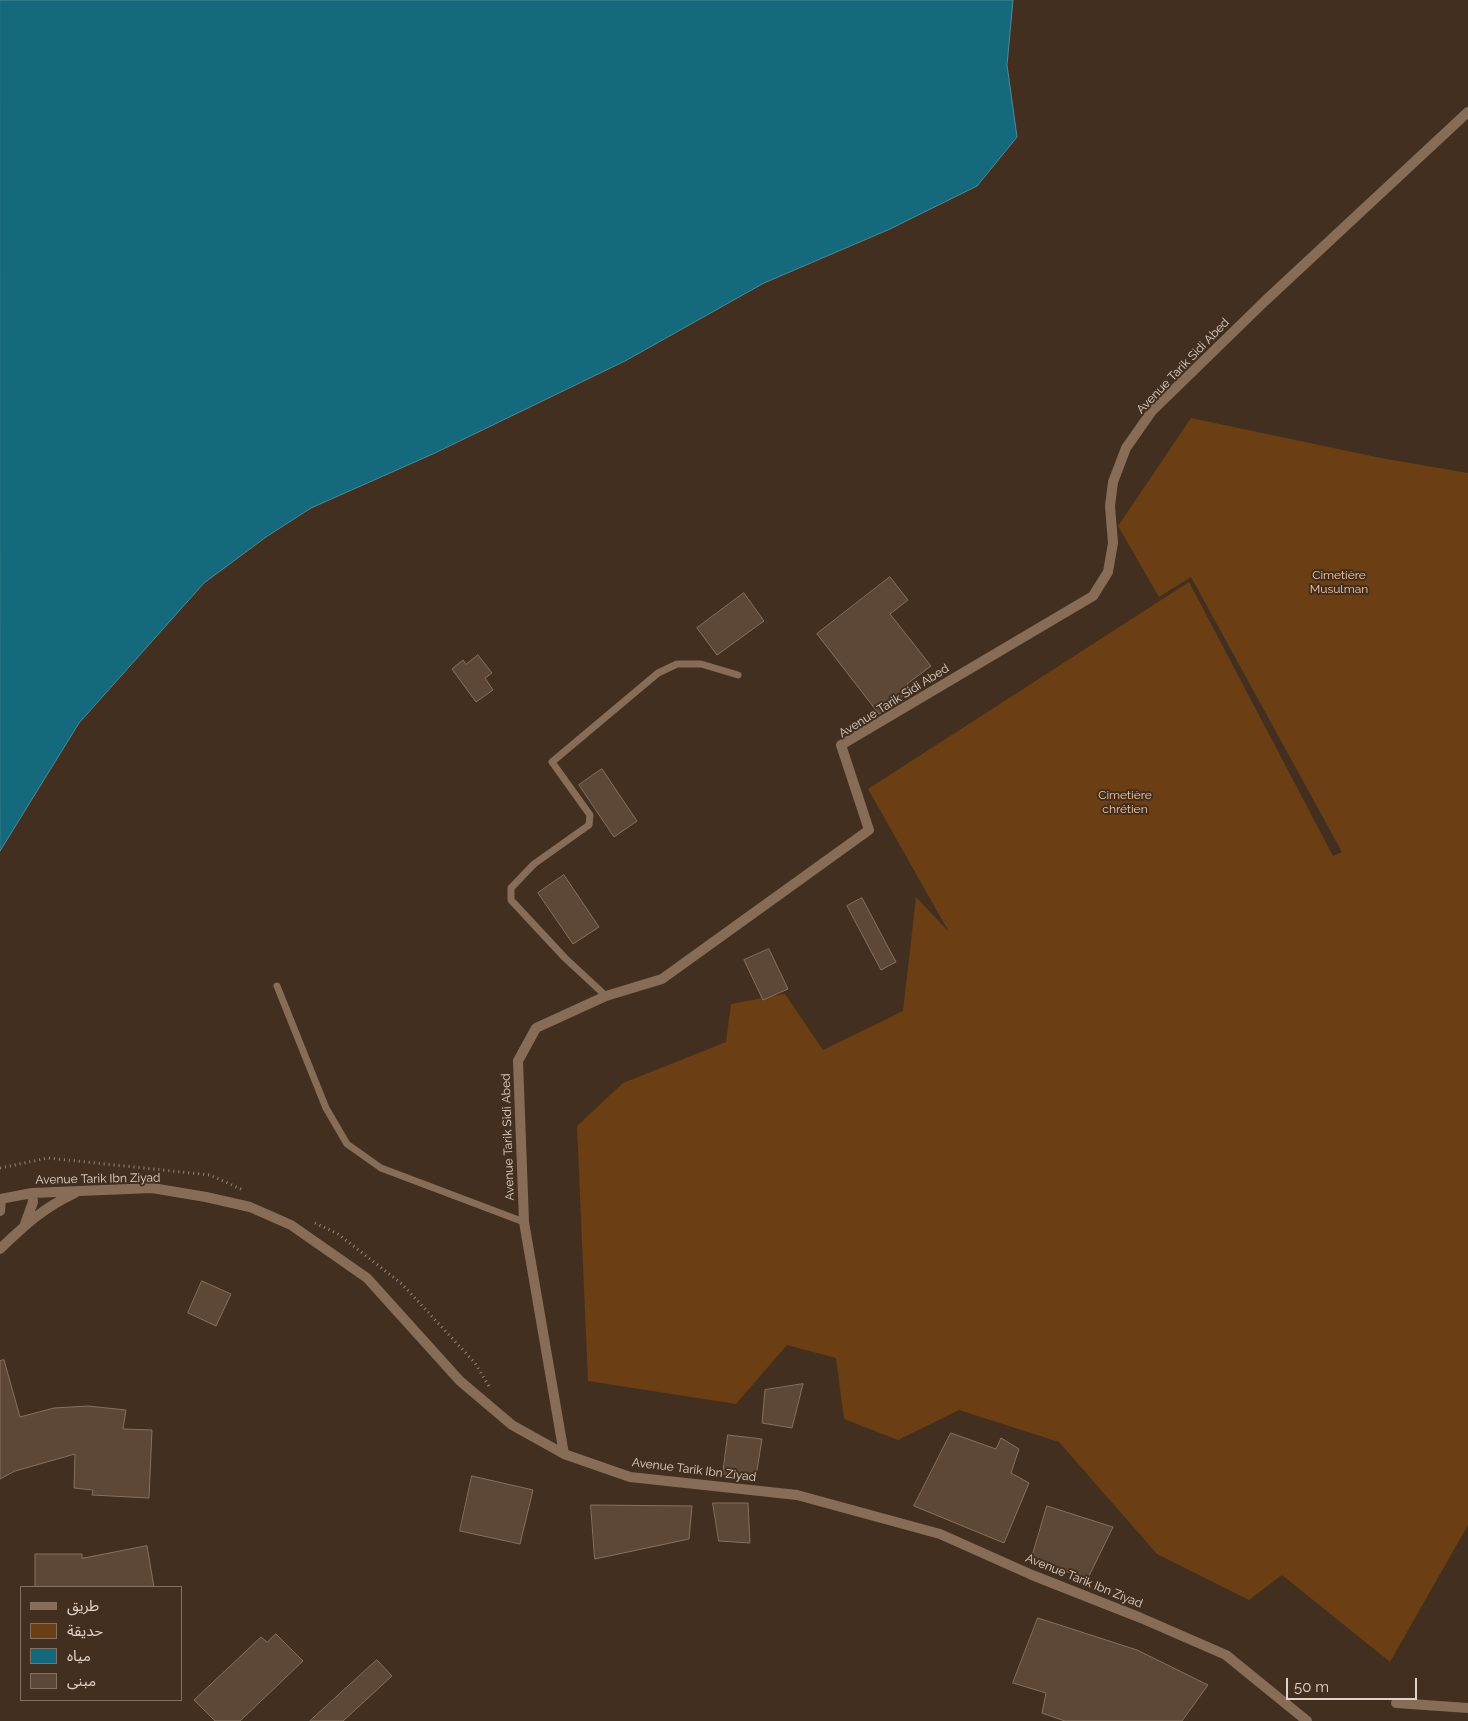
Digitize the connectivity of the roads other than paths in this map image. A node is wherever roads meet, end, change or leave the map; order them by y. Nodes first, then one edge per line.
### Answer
1 (1468, 112) edge
2 (738, 675) dead end
3 (277, 986) dead end
4 (606, 996) junction
5 (78, 1191) junction
6 (32, 1193) junction
7 (1, 1199) edge
8 (0, 1211) edge
9 (524, 1222) junction
10 (25, 1225) junction
11 (0, 1249) edge
12 (564, 1454) junction
13 (1396, 1703) dead end
14 (1468, 1708) edge
15 (1307, 1721) edge

1 - 4 street, Avenue Tarik Sidi Abed
2 - 4 lane
3 - 9 lane
4 - 9 street, Avenue Tarik Sidi Abed
5 - 6 street, Avenue Tarik Ibn Ziyad
5 - 10 street
5 - 12 street, Avenue Tarik Ibn Ziyad
6 - 7 street, Avenue Tarik Ibn Ziyad
6 - 10 street
7 - 8 street
9 - 12 street, Avenue Tarik Sidi Abed
10 - 11 street
12 - 15 street, Avenue Tarik Ibn Ziyad
13 - 14 street

